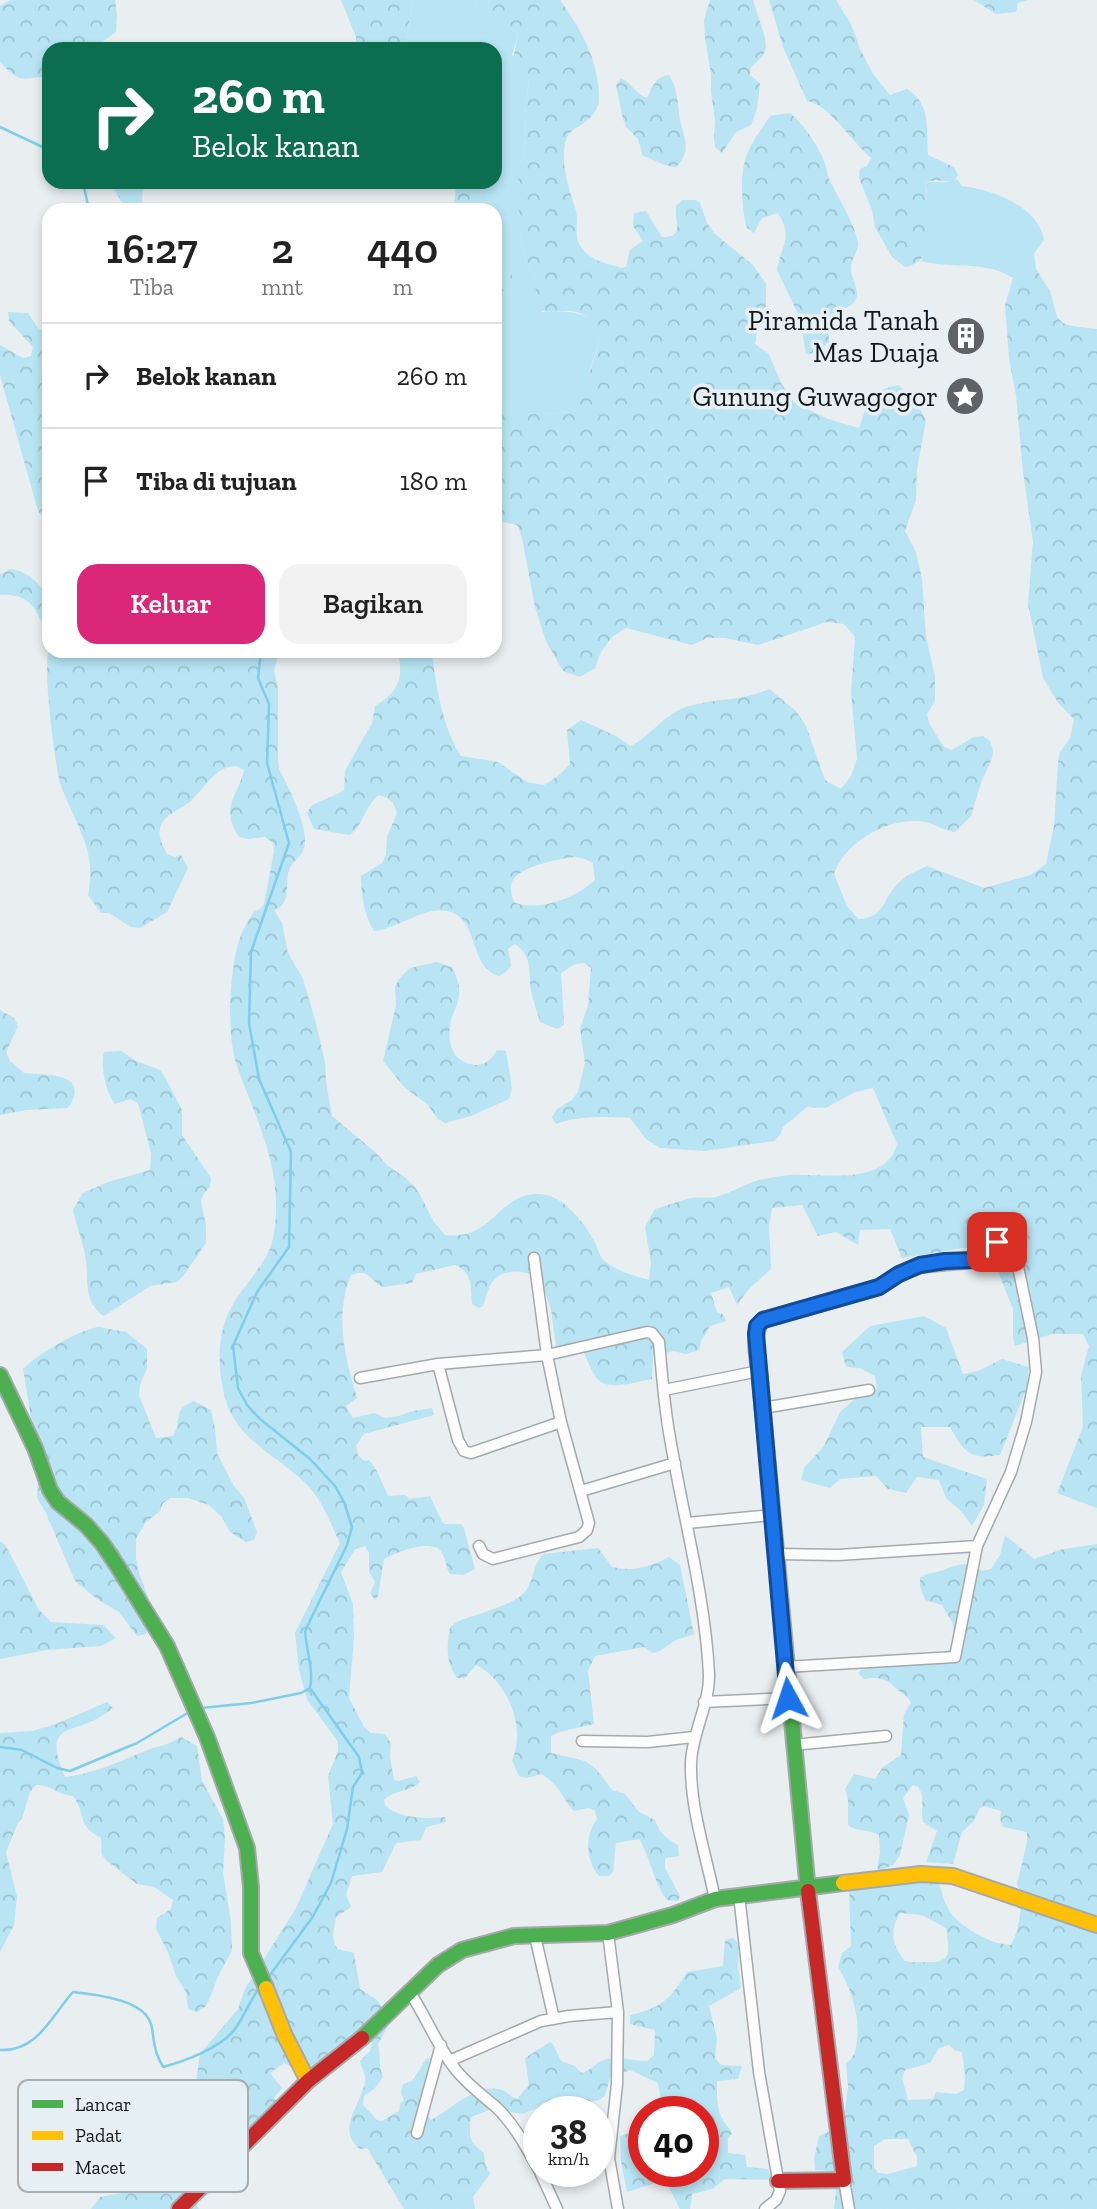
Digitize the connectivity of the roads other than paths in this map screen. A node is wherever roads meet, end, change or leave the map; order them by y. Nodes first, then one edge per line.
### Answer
1 (1009, 1224) joint
2 (534, 1258) dead end
3 (547, 1355) junction
4 (438, 1364) junction
5 (759, 1371) junction
6 (0, 1376) edge
7 (360, 1378) dead end
8 (664, 1390) junction
9 (869, 1390) dead end
10 (763, 1408) junction
11 (561, 1422) junction
12 (675, 1463) junction
13 (580, 1491) junction
14 (772, 1515) junction
15 (687, 1523) junction
16 (479, 1546) dead end
17 (977, 1546) junction
18 (776, 1554) junction
19 (785, 1667) junction
20 (788, 1698) junction
21 (704, 1702) junction
22 (886, 1736) dead end
23 (694, 1737) junction
24 (582, 1741) dead end
25 (793, 1745) junction
26 (809, 1888) junction
27 (739, 1895) junction
28 (715, 1899) junction
29 (1097, 1925) edge
30 (608, 1933) junction
31 (535, 1936) junction
32 (409, 1991) junction
33 (618, 2012) junction
34 (554, 2019) junction
35 (441, 2045) junction
36 (449, 2061) junction
37 (308, 2081) junction
38 (417, 2133) dead end
39 (248, 2141) edge
40 (523, 2142) edge
41 (844, 2180) junction
42 (778, 2181) junction
43 (547, 2187) edge
44 (196, 2192) edge
45 (179, 2209) edge
46 (557, 2209) edge
47 (618, 2209) edge
48 (765, 2209) edge
49 (849, 2209) edge

1 - 5 street
1 - 17 street
2 - 3 street
3 - 4 street
3 - 8 street
3 - 11 street
4 - 7 street
4 - 11 street
5 - 8 street
5 - 10 street
6 - 37 street
8 - 12 street
9 - 10 street
10 - 14 street
11 - 13 street
12 - 13 street
12 - 15 street
13 - 16 street
14 - 15 street
14 - 18 street
15 - 21 street
17 - 18 street
17 - 19 street
18 - 19 street
19 - 20 street
20 - 21 street
20 - 25 street
21 - 23 street
22 - 25 street
23 - 24 street
23 - 28 street
25 - 26 street
26 - 27 street
26 - 29 street
26 - 41 street
27 - 28 street
27 - 42 street
28 - 30 street
30 - 31 street
30 - 33 street
31 - 32 street
31 - 34 street
32 - 35 street
32 - 37 street
33 - 34 street
33 - 47 street
34 - 36 street
35 - 36 street
35 - 38 street
36 - 40 street
37 - 39 street
41 - 42 street
41 - 49 street
42 - 48 street
43 - 46 street
44 - 45 street

